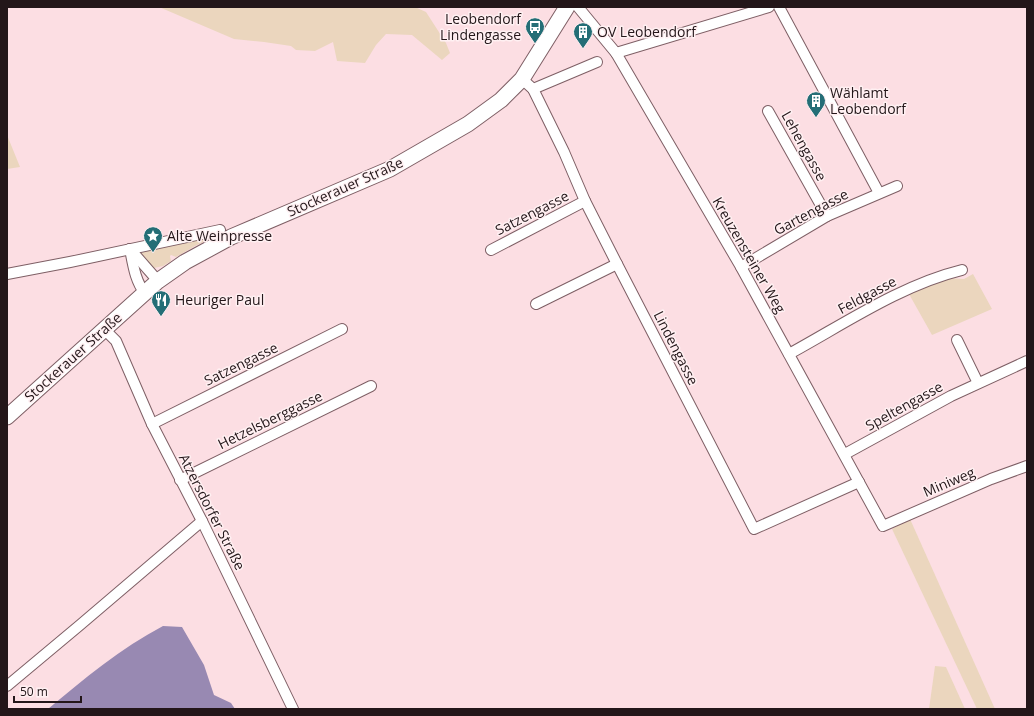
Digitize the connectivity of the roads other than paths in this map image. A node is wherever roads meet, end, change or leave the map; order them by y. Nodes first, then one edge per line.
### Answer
1 (567, 7) edge
2 (578, 7) edge
3 (769, 7) edge
4 (779, 7) edge
5 (616, 53) junction
6 (597, 62) dead end
7 (527, 84) junction
8 (768, 111) dead end
9 (897, 186) dead end
10 (879, 193) junction
11 (585, 200) junction
12 (827, 216) junction
13 (220, 230) dead end
14 (130, 249) junction
15 (491, 250) dead end
16 (617, 264) junction
17 (741, 268) junction
18 (962, 270) dead end
19 (7, 274) edge
20 (158, 281) junction
21 (145, 293) junction
22 (536, 304) dead end
23 (104, 329) junction
24 (342, 329) dead end
25 (957, 340) dead end
26 (789, 354) junction
27 (1027, 361) edge
28 (978, 383) junction
29 (371, 386) dead end
30 (7, 417) edge
31 (152, 424) junction
32 (845, 454) junction
33 (1027, 466) edge
34 (180, 480) junction
35 (859, 482) junction
36 (202, 521) junction
37 (883, 526) joint
38 (7, 686) edge
39 (293, 709) edge

1 - 7 street, Stockerauer Straße
2 - 5 street, Kreuzensteiner Weg
3 - 5 street
4 - 10 street
5 - 17 street, Kreuzensteiner Weg
6 - 7 street
7 - 11 street, Lindengasse
7 - 20 street, Stockerauer Straße
8 - 12 street, Lehengasse
9 - 10 street, Gartengasse
10 - 12 street, Gartengasse
11 - 15 street, Satzengasse
11 - 16 street, Lindengasse
12 - 17 street, Gartengasse
13 - 14 street
14 - 19 street
14 - 20 street
14 - 21 street
16 - 22 street
16 - 35 street, Lindengasse
17 - 26 street, Kreuzensteiner Weg
18 - 26 street, Feldgasse
20 - 21 street, Stockerauer Straße
21 - 23 street, Stockerauer Straße
23 - 30 street, Stockerauer Straße
23 - 31 street, Atzersdorfer Straße
24 - 31 street, Satzengasse
25 - 28 street
26 - 32 street, Kreuzensteiner Weg
27 - 28 street, Speltengasse
28 - 32 street, Speltengasse
29 - 34 street, Hetzelsberggasse
31 - 34 street, Atzersdorfer Straße
32 - 35 street, Kreuzensteiner Weg
33 - 37 street, Miniweg
34 - 36 street, Atzersdorfer Straße
35 - 37 street, Kreuzensteiner Weg
36 - 38 street
36 - 39 street, Atzersdorfer Straße

